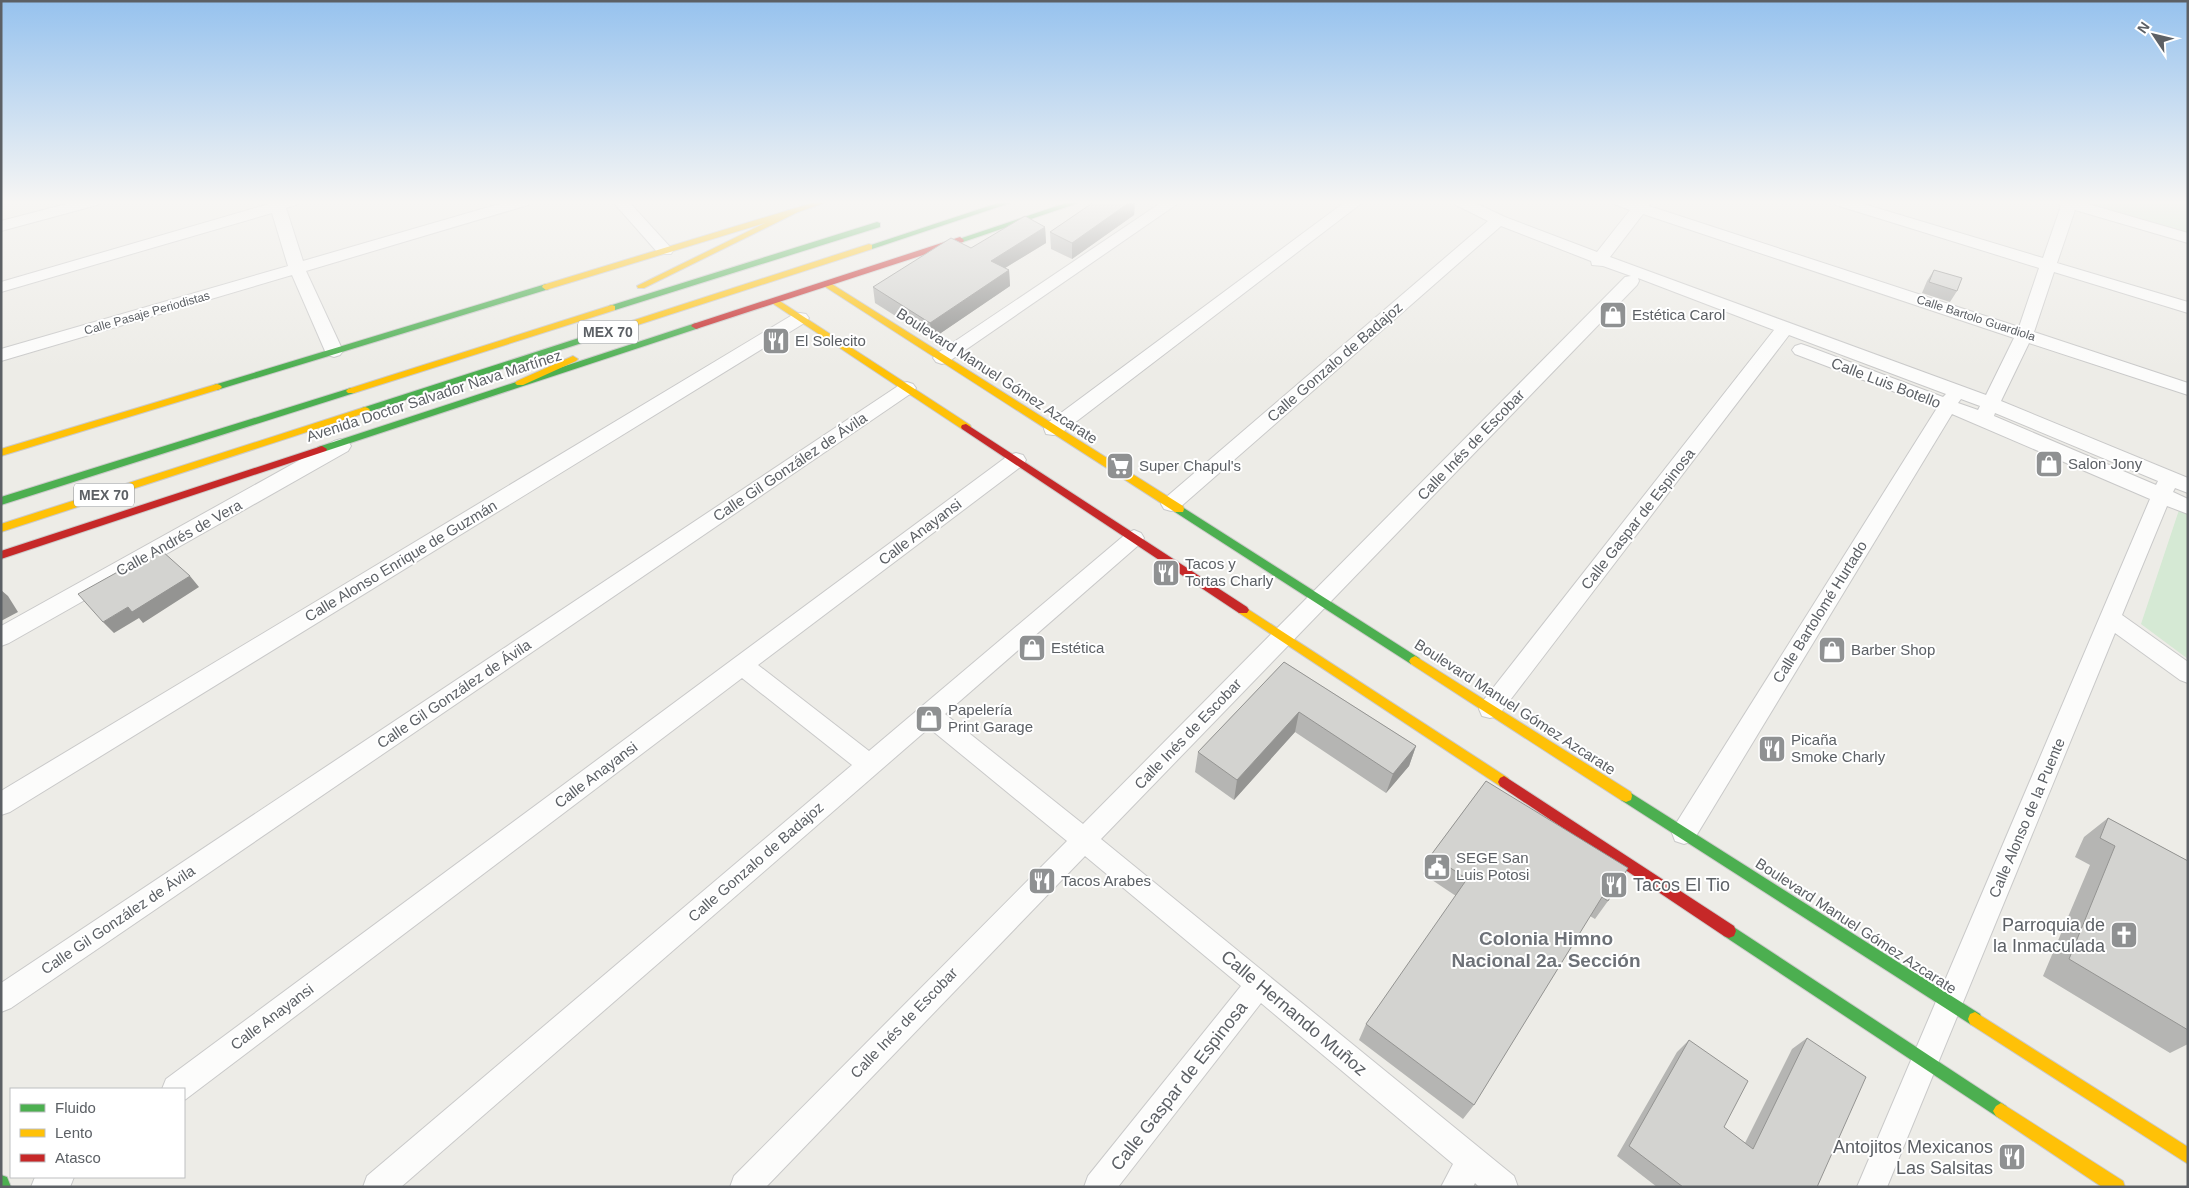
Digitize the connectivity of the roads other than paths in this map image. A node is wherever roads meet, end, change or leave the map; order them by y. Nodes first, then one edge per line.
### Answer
1 (100, 257) edge
2 (295, 257) edge
3 (337, 257) edge
4 (644, 257) edge
5 (691, 257) edge
6 (775, 257) edge
7 (837, 257) edge
8 (908, 257) edge
9 (1090, 257) edge
10 (1281, 257) edge
11 (1457, 257) edge
12 (1591, 257) edge
13 (1798, 257) edge
14 (2023, 257) edge
15 (2050, 257) edge
16 (832, 259) junction
17 (1595, 259) junction
18 (2048, 265) junction
19 (298, 269) junction
20 (1631, 281) junction
21 (827, 284) junction
22 (1, 287) edge
23 (844, 296) junction
24 (826, 299) dead end
25 (775, 301) junction
26 (2188, 308) edge
27 (805, 312) junction
28 (554, 328) junction
29 (1781, 334) junction
30 (2025, 334) junction
31 (334, 351) junction
32 (1, 355) edge
33 (942, 358) junction
34 (520, 383) junction
35 (907, 388) junction
36 (2188, 389) edge
37 (1951, 399) junction
38 (1988, 411) junction
39 (1053, 429) junction
40 (356, 437) junction
41 (1, 453) edge
42 (1016, 460) junction
43 (2173, 486) edge
44 (1, 501) edge
45 (1171, 504) junction
46 (2188, 507) edge
47 (1, 528) edge
48 (1134, 538) junction
49 (32, 545) junction
50 (1, 551) edge
51 (1, 555) edge
52 (1319, 600) junction
53 (2111, 618) junction
54 (1283, 636) junction
55 (1, 637) edge
56 (742, 665) junction
57 (2188, 674) edge
58 (1490, 709) junction
59 (929, 714) junction
60 (869, 765) junction
61 (1, 804) edge
62 (1684, 833) junction
63 (1084, 840) junction
64 (1259, 984) junction
65 (1, 999) edge
66 (1949, 1003) junction
67 (1925, 1060) junction
68 (177, 1088) edge
69 (2188, 1156) edge
70 (1471, 1162) junction
71 (58, 1178) edge
72 (1, 1183) edge
73 (3, 1187) edge
74 (46, 1187) edge
75 (378, 1187) edge
76 (744, 1187) edge
77 (1100, 1187) edge
78 (1456, 1187) edge
79 (1502, 1187) edge
80 (1872, 1187) edge
81 (2118, 1187) edge

1 - 22 street
2 - 19 street
3 - 19 street, Calle Pasaje Periodistas
4 - 31 main road
5 - 28 main road
6 - 28 main road, Avenida Doctor Salvador Nava Martínez / MEX 70
7 - 16 main road, Avenida Doctor Salvador Nava Martínez / MEX 70
8 - 21 main road, Avenida Doctor Salvador Nava Martínez
9 - 33 street
10 - 39 street
11 - 45 street, Calle Gonzalo de Badajoz
12 - 17 street, Calle Luis Botello
13 - 30 street, Calle Bartolo Guardiola
14 - 18 street
15 - 18 street
16 - 34 main road
16 - 47 main road, Avenida Doctor Salvador Nava Martínez / MEX 70
17 - 20 street, Calle Luis Botello
17 - 29 street, Calle Luis Botello
18 - 26 street
18 - 30 street
19 - 31 street
19 - 32 street, Calle Pasaje Periodistas
20 - 29 street, Calle Luis Botello
20 - 52 street, Calle Inés de Escobar
21 - 23 main road, Boulevard Manuel Gómez Azcarate
21 - 25 main road, Avenida Doctor Salvador Nava Martínez
23 - 24 main road
23 - 33 main road, Boulevard Manuel Gómez Azcarate
25 - 27 main road
25 - 34 main road, Avenida Doctor Salvador Nava Martínez
27 - 35 main road
27 - 61 street, Calle Alonso Enrique de Guzmán
28 - 44 main road, Avenida Doctor Salvador Nava Martínez / MEX 70
29 - 37 street, Calle Luis Botello
29 - 58 street, Calle Gaspar de Espinosa
30 - 36 street, Calle Bartolo Guardiola
30 - 38 street
31 - 41 main road
33 - 39 main road, Boulevard Manuel Gómez Azcarate
34 - 40 main road, Avenida Doctor Salvador Nava Martínez
35 - 42 main road
35 - 65 street, Calle Gil González de Ávila
37 - 38 street, Calle Luis Botello
37 - 62 street, Calle Bartolomé Hurtado
38 - 43 street, Calle Luis Botello
39 - 45 main road, Boulevard Manuel Gómez Azcarate
40 - 49 main road, Avenida Doctor Salvador Nava Martínez
40 - 55 street, Calle Andrés de Vera
42 - 48 main road
42 - 56 street, Calle Anayansi
43 - 46 street, Calle Luis Botello
43 - 53 street, Calle Alonso de la Puente
45 - 52 main road, Boulevard Manuel Gómez Azcarate
48 - 54 main road
48 - 59 street, Calle Gonzalo de Badajoz
49 - 50 main road
49 - 51 main road, Avenida Doctor Salvador Nava Martínez
52 - 54 street, Calle Inés de Escobar
52 - 58 main road, Boulevard Manuel Gómez Azcarate
53 - 57 street
53 - 66 street, Calle Alonso de la Puente
54 - 63 street, Calle Inés de Escobar
54 - 67 main road
56 - 60 street
56 - 68 street, Calle Anayansi
58 - 62 main road, Boulevard Manuel Gómez Azcarate
59 - 60 street, Calle Gonzalo de Badajoz
59 - 63 street, Calle Hernando Muñoz
60 - 75 street, Calle Gonzalo de Badajoz
62 - 66 main road, Boulevard Manuel Gómez Azcarate
63 - 64 street, Calle Hernando Muñoz
63 - 76 street, Calle Inés de Escobar
64 - 70 street, Calle Hernando Muñoz
64 - 77 street, Calle Gaspar de Espinosa
66 - 67 street, Calle Alonso de la Puente
66 - 69 main road, Boulevard Manuel Gómez Azcarate
67 - 80 street, Calle Alonso de la Puente
67 - 81 main road
70 - 78 street
70 - 79 street, Calle Hernando Muñoz
71 - 74 street
72 - 73 main road

